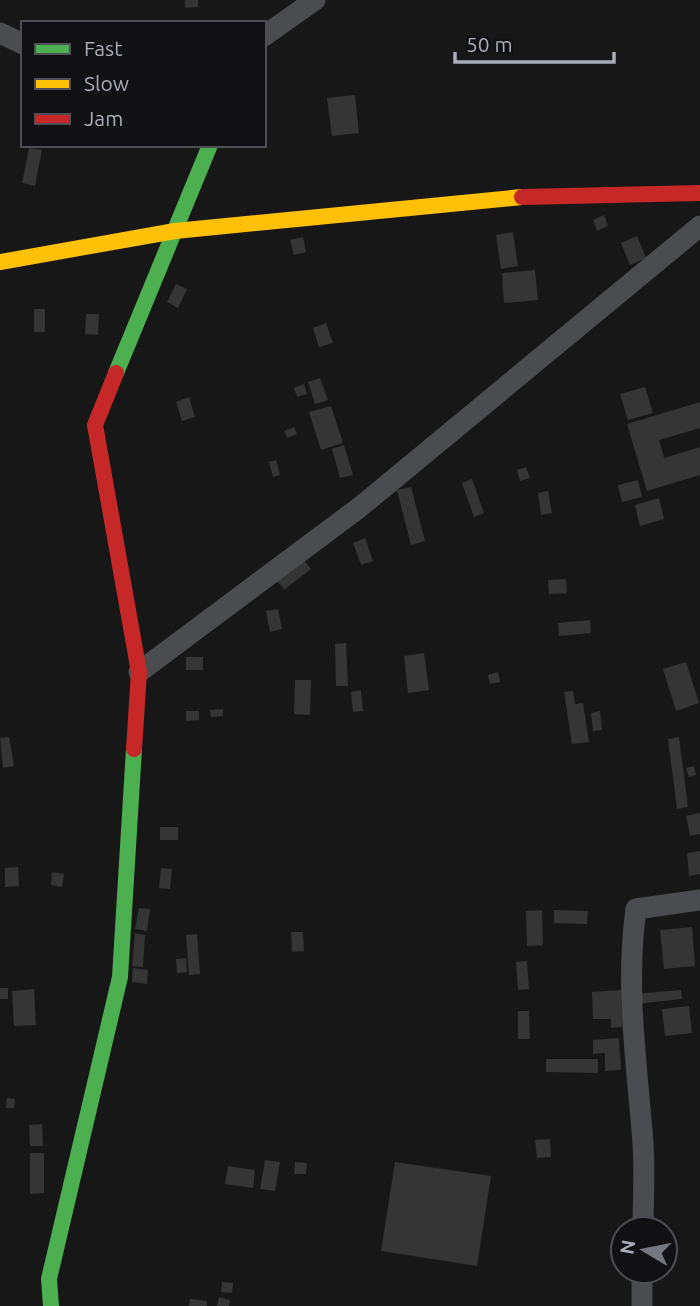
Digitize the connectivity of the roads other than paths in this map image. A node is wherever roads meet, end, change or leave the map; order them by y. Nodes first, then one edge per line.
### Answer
1 (315, 0) edge
2 (0, 33) edge
3 (266, 35) edge
4 (21, 43) edge
5 (209, 147) edge
6 (700, 193) edge
7 (700, 226) edge
8 (175, 230) junction
9 (0, 262) edge
10 (139, 672) junction
11 (700, 900) edge
12 (643, 1215) edge
13 (642, 1285) edge
14 (51, 1306) edge
15 (642, 1306) edge

1 - 3 street
2 - 4 street
5 - 8 street
6 - 8 street
7 - 10 street
8 - 9 street
8 - 10 street
10 - 14 street
11 - 12 street
13 - 15 street

